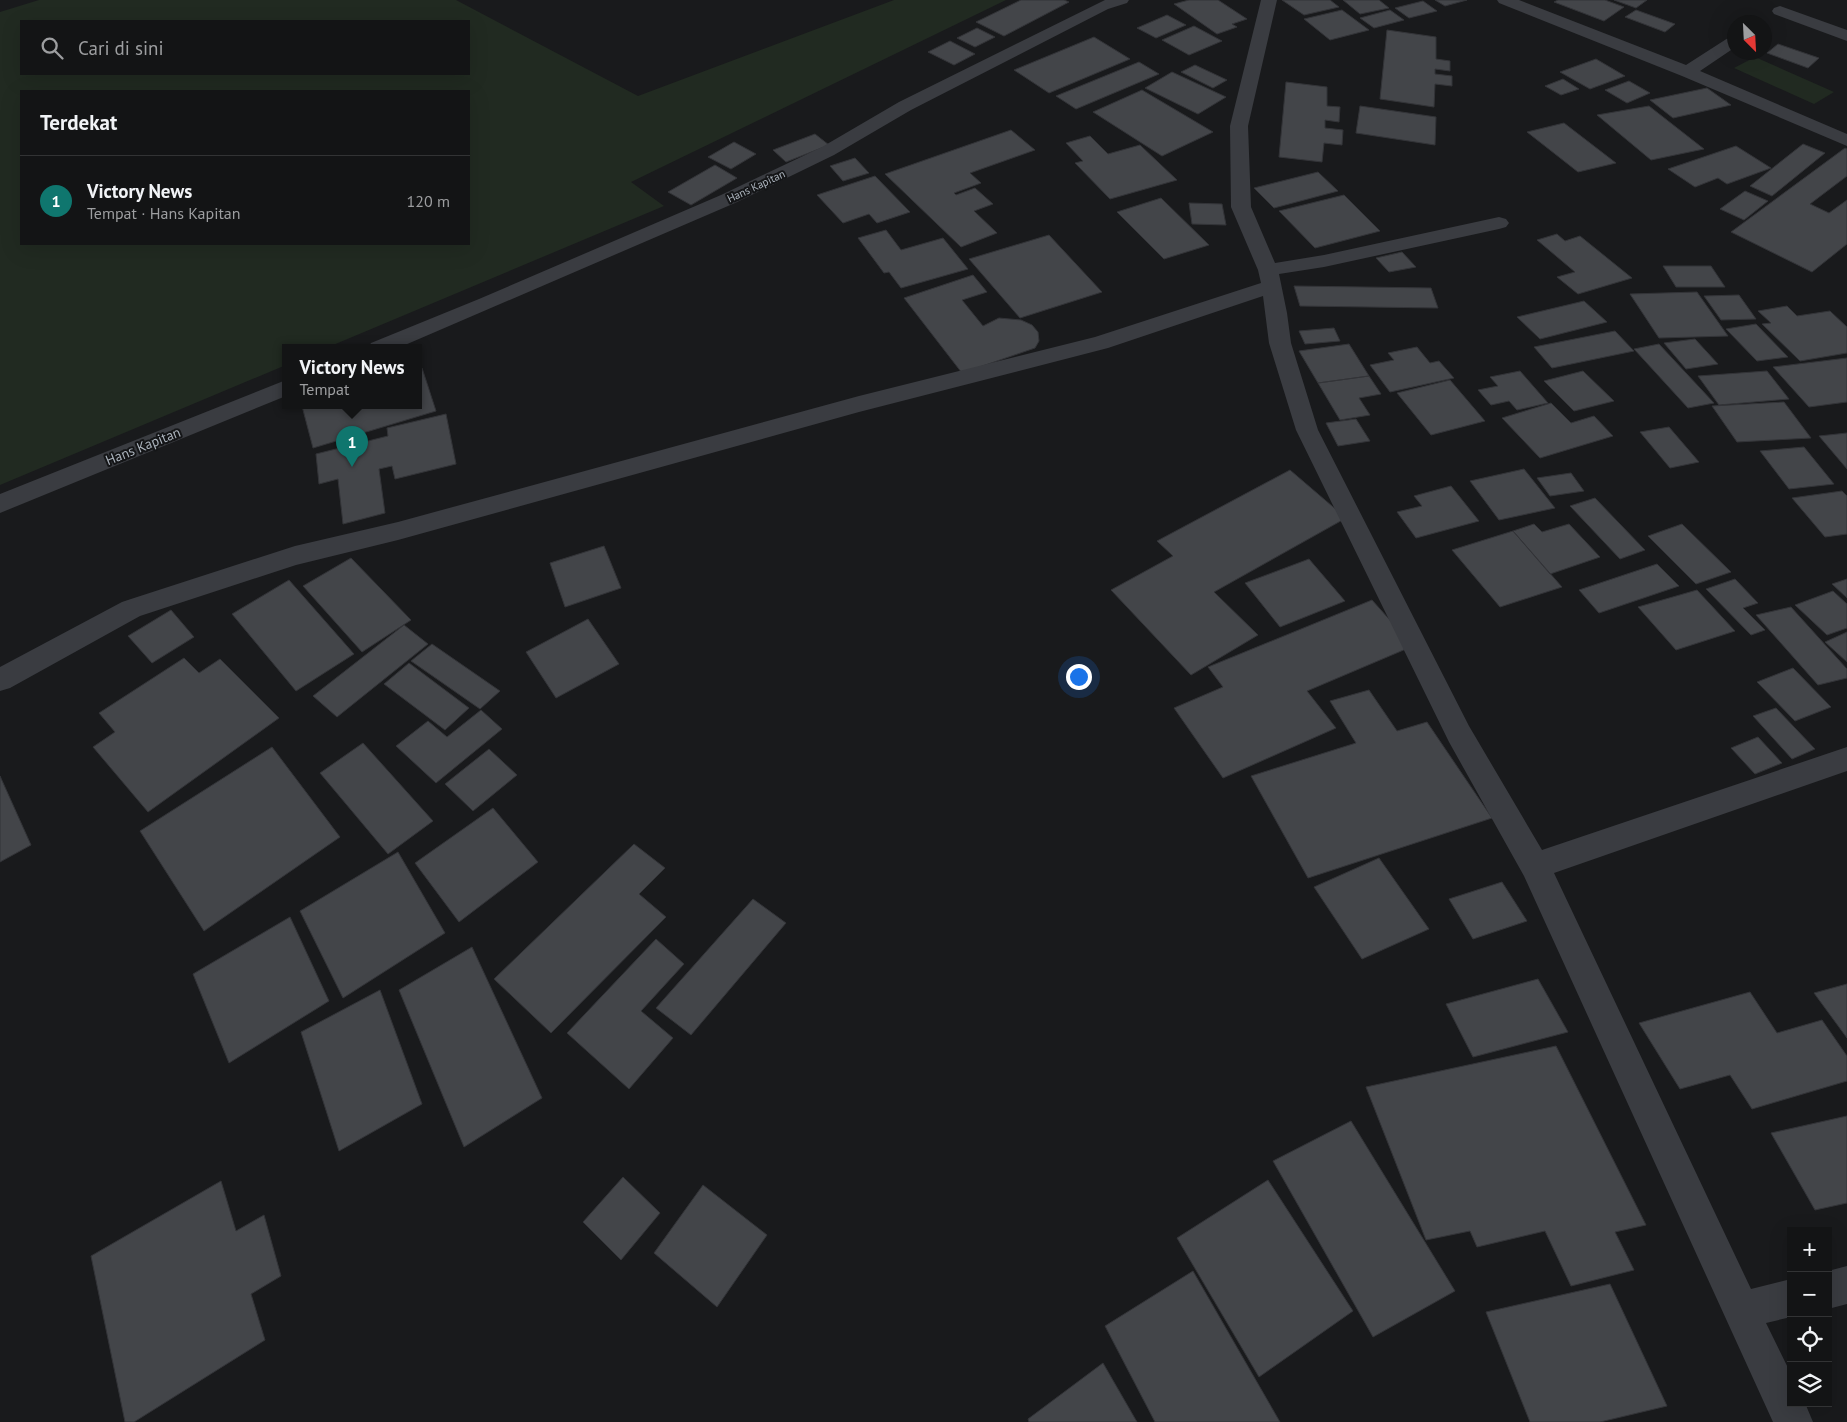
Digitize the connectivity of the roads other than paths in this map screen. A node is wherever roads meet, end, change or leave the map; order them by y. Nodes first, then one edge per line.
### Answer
1 (1121, 0) edge
2 (1269, 0) edge
3 (1505, 0) edge
4 (1799, 0) edge
5 (1847, 36) edge
6 (1727, 46) edge
7 (1688, 72) junction
8 (1847, 141) edge
9 (1499, 223) dead end
10 (1269, 279) junction
11 (389, 344) edge
12 (282, 389) edge
13 (0, 504) edge
14 (0, 680) edge
15 (1847, 759) edge
16 (1535, 866) junction
17 (1847, 1285) edge
18 (1832, 1289) edge
19 (1787, 1299) edge
20 (1741, 1310) junction
21 (1793, 1422) edge

1 - 11 street, Hans Kapitan
2 - 10 street
3 - 7 street
4 - 5 street
6 - 7 street
7 - 8 street
9 - 10 street
10 - 14 street
10 - 16 street
12 - 13 street, Hans Kapitan
15 - 16 street
16 - 20 street
17 - 18 street
19 - 20 street
20 - 21 street

